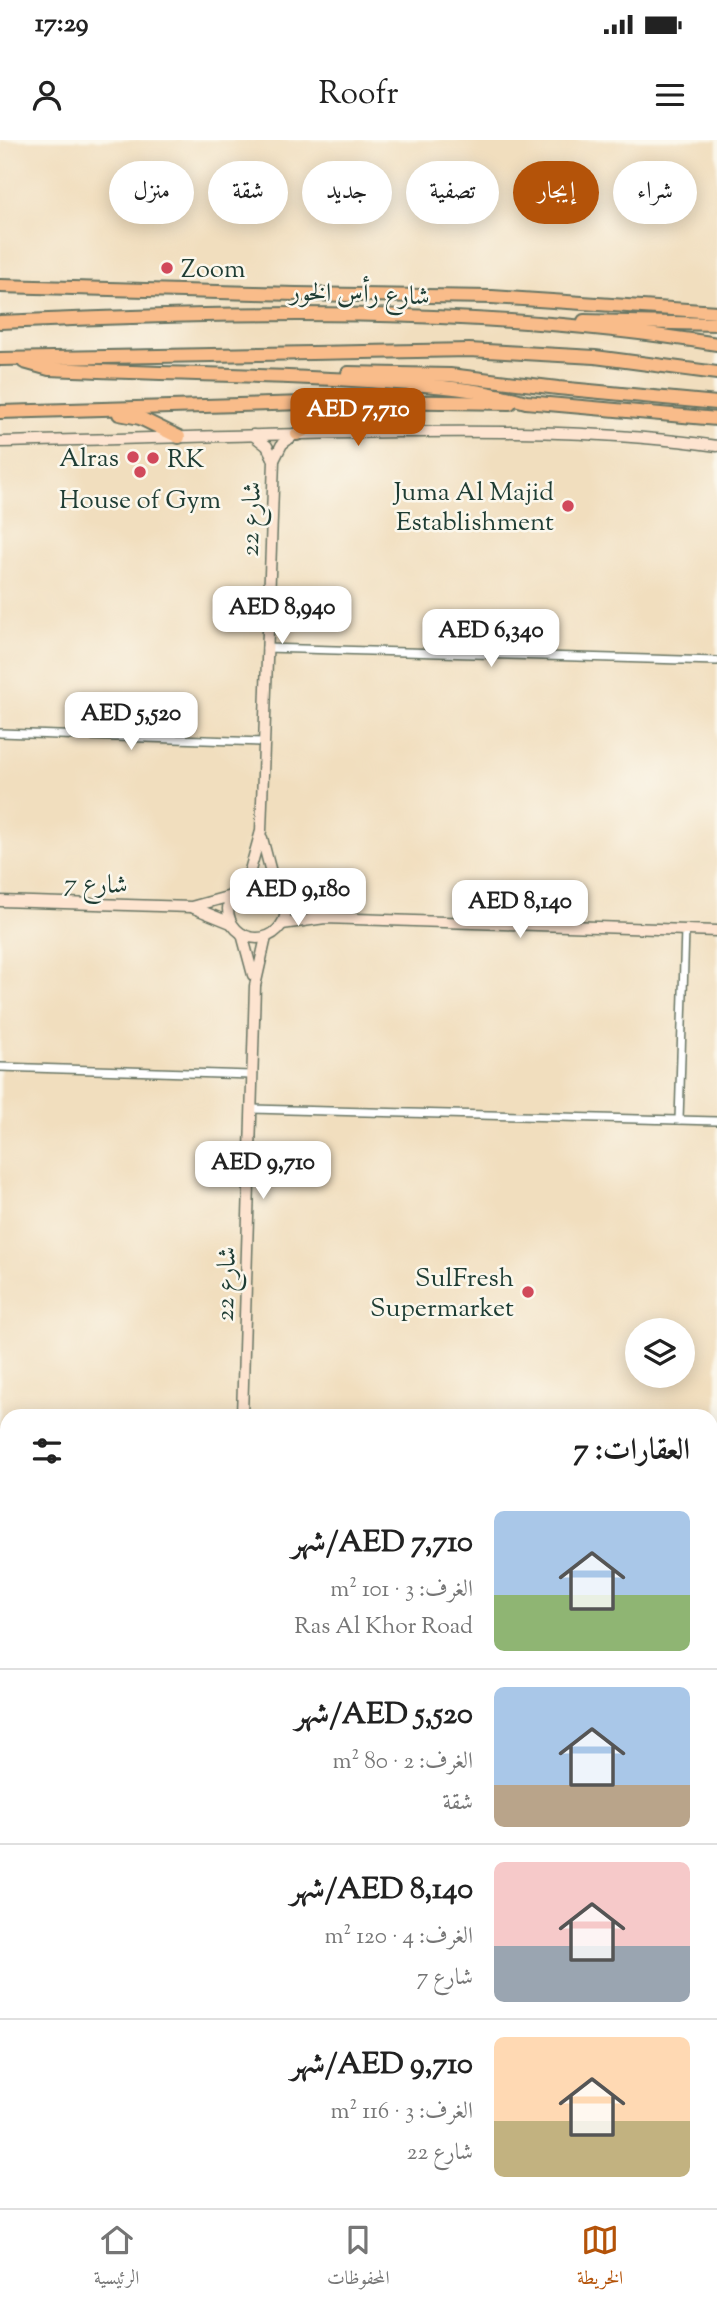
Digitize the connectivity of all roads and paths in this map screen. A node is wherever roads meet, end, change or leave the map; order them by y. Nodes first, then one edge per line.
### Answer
1 (0, 285) edge
2 (717, 312) edge
3 (527, 321) junction
4 (0, 322) edge
5 (717, 324) edge
6 (717, 345) edge
7 (0, 359) edge
8 (17, 359) junction
9 (717, 373) edge
10 (285, 376) junction
11 (372, 401) junction
12 (526, 402) junction
13 (717, 402) edge
14 (64, 410) junction
15 (0, 412) edge
16 (717, 419) edge
17 (297, 433) junction
18 (253, 434) junction
19 (179, 437) junction
20 (0, 442) edge
21 (717, 446) edge
22 (274, 460) junction
23 (266, 648) junction
24 (717, 661) edge
25 (0, 733) edge
26 (263, 742) junction
27 (261, 831) junction
28 (247, 881) junction
29 (274, 884) junction
30 (231, 895) junction
31 (285, 898) junction
32 (0, 901) edge
33 (191, 907) junction
34 (325, 918) junction
35 (231, 923) junction
36 (282, 924) junction
37 (685, 930) junction
38 (717, 931) edge
39 (242, 934) junction
40 (265, 937) junction
41 (255, 986) junction
42 (0, 1067) edge
43 (251, 1074) junction
44 (251, 1108) junction
45 (679, 1120) junction
46 (717, 1121) edge
47 (242, 1409) edge

1 - 2 highway
3 - 4 highway, شارع رأس الخور
3 - 5 highway
3 - 6 highway, شارع رأس الخور
7 - 8 highway
8 - 9 highway
8 - 10 highway
10 - 12 highway
10 - 13 highway
11 - 12 highway
11 - 14 highway
11 - 17 highway
12 - 16 highway
14 - 15 highway
14 - 19 highway
17 - 18 street
17 - 21 street
17 - 22 street, شارع 22
18 - 19 street
18 - 22 street, شارع 22
19 - 20 street
22 - 23 street, شارع 22
23 - 24 street
23 - 26 street, شارع 22
25 - 26 street
26 - 27 street, شارع 22
27 - 28 street, شارع 22
27 - 29 street, شارع 22
28 - 29 street
28 - 30 street
29 - 31 street
30 - 33 street, شارع 7
30 - 35 street
31 - 34 street
31 - 36 street
32 - 33 street, شارع 7
33 - 35 street, شارع 7
34 - 36 street
34 - 37 street
35 - 39 street
36 - 40 street
37 - 38 street
37 - 45 street
39 - 40 street
39 - 41 street, شارع 22
40 - 41 street, شارع 22
41 - 43 street, شارع 22
42 - 43 street
43 - 44 street, شارع 22
44 - 45 street
44 - 47 street, شارع 22
45 - 46 street

